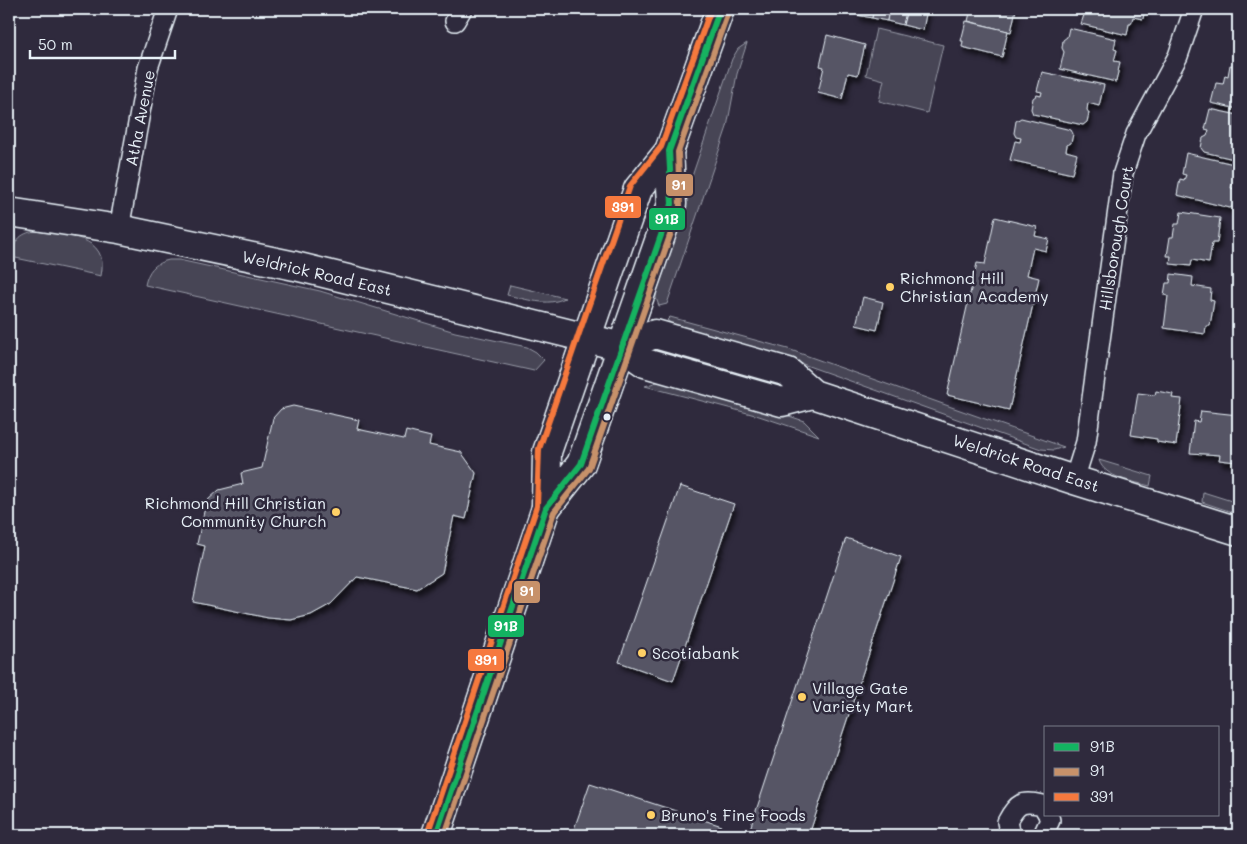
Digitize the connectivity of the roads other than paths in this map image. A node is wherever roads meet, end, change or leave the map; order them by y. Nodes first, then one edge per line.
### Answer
1 (168, 9) edge
2 (720, 9) edge
3 (1194, 9) edge
4 (668, 151) junction
5 (9, 212) edge
6 (119, 229) junction
7 (587, 338) junction
8 (622, 347) junction
9 (1074, 480) junction
10 (546, 508) junction
11 (1238, 531) edge
12 (1044, 807) edge
13 (1048, 816) edge
14 (436, 835) edge
15 (1010, 835) edge
16 (1043, 835) edge

1 - 6 street, Atha Avenue
2 - 4 street
3 - 9 street, Hillsborough Court
4 - 7 street
4 - 8 street
5 - 6 street, Weldrick Road East
6 - 7 street, Weldrick Road East
7 - 8 street, Weldrick Road East
7 - 10 street
8 - 9 street, Weldrick Road East
8 - 10 street
9 - 11 street, Weldrick Road East
10 - 14 street
12 - 15 street
13 - 16 street

